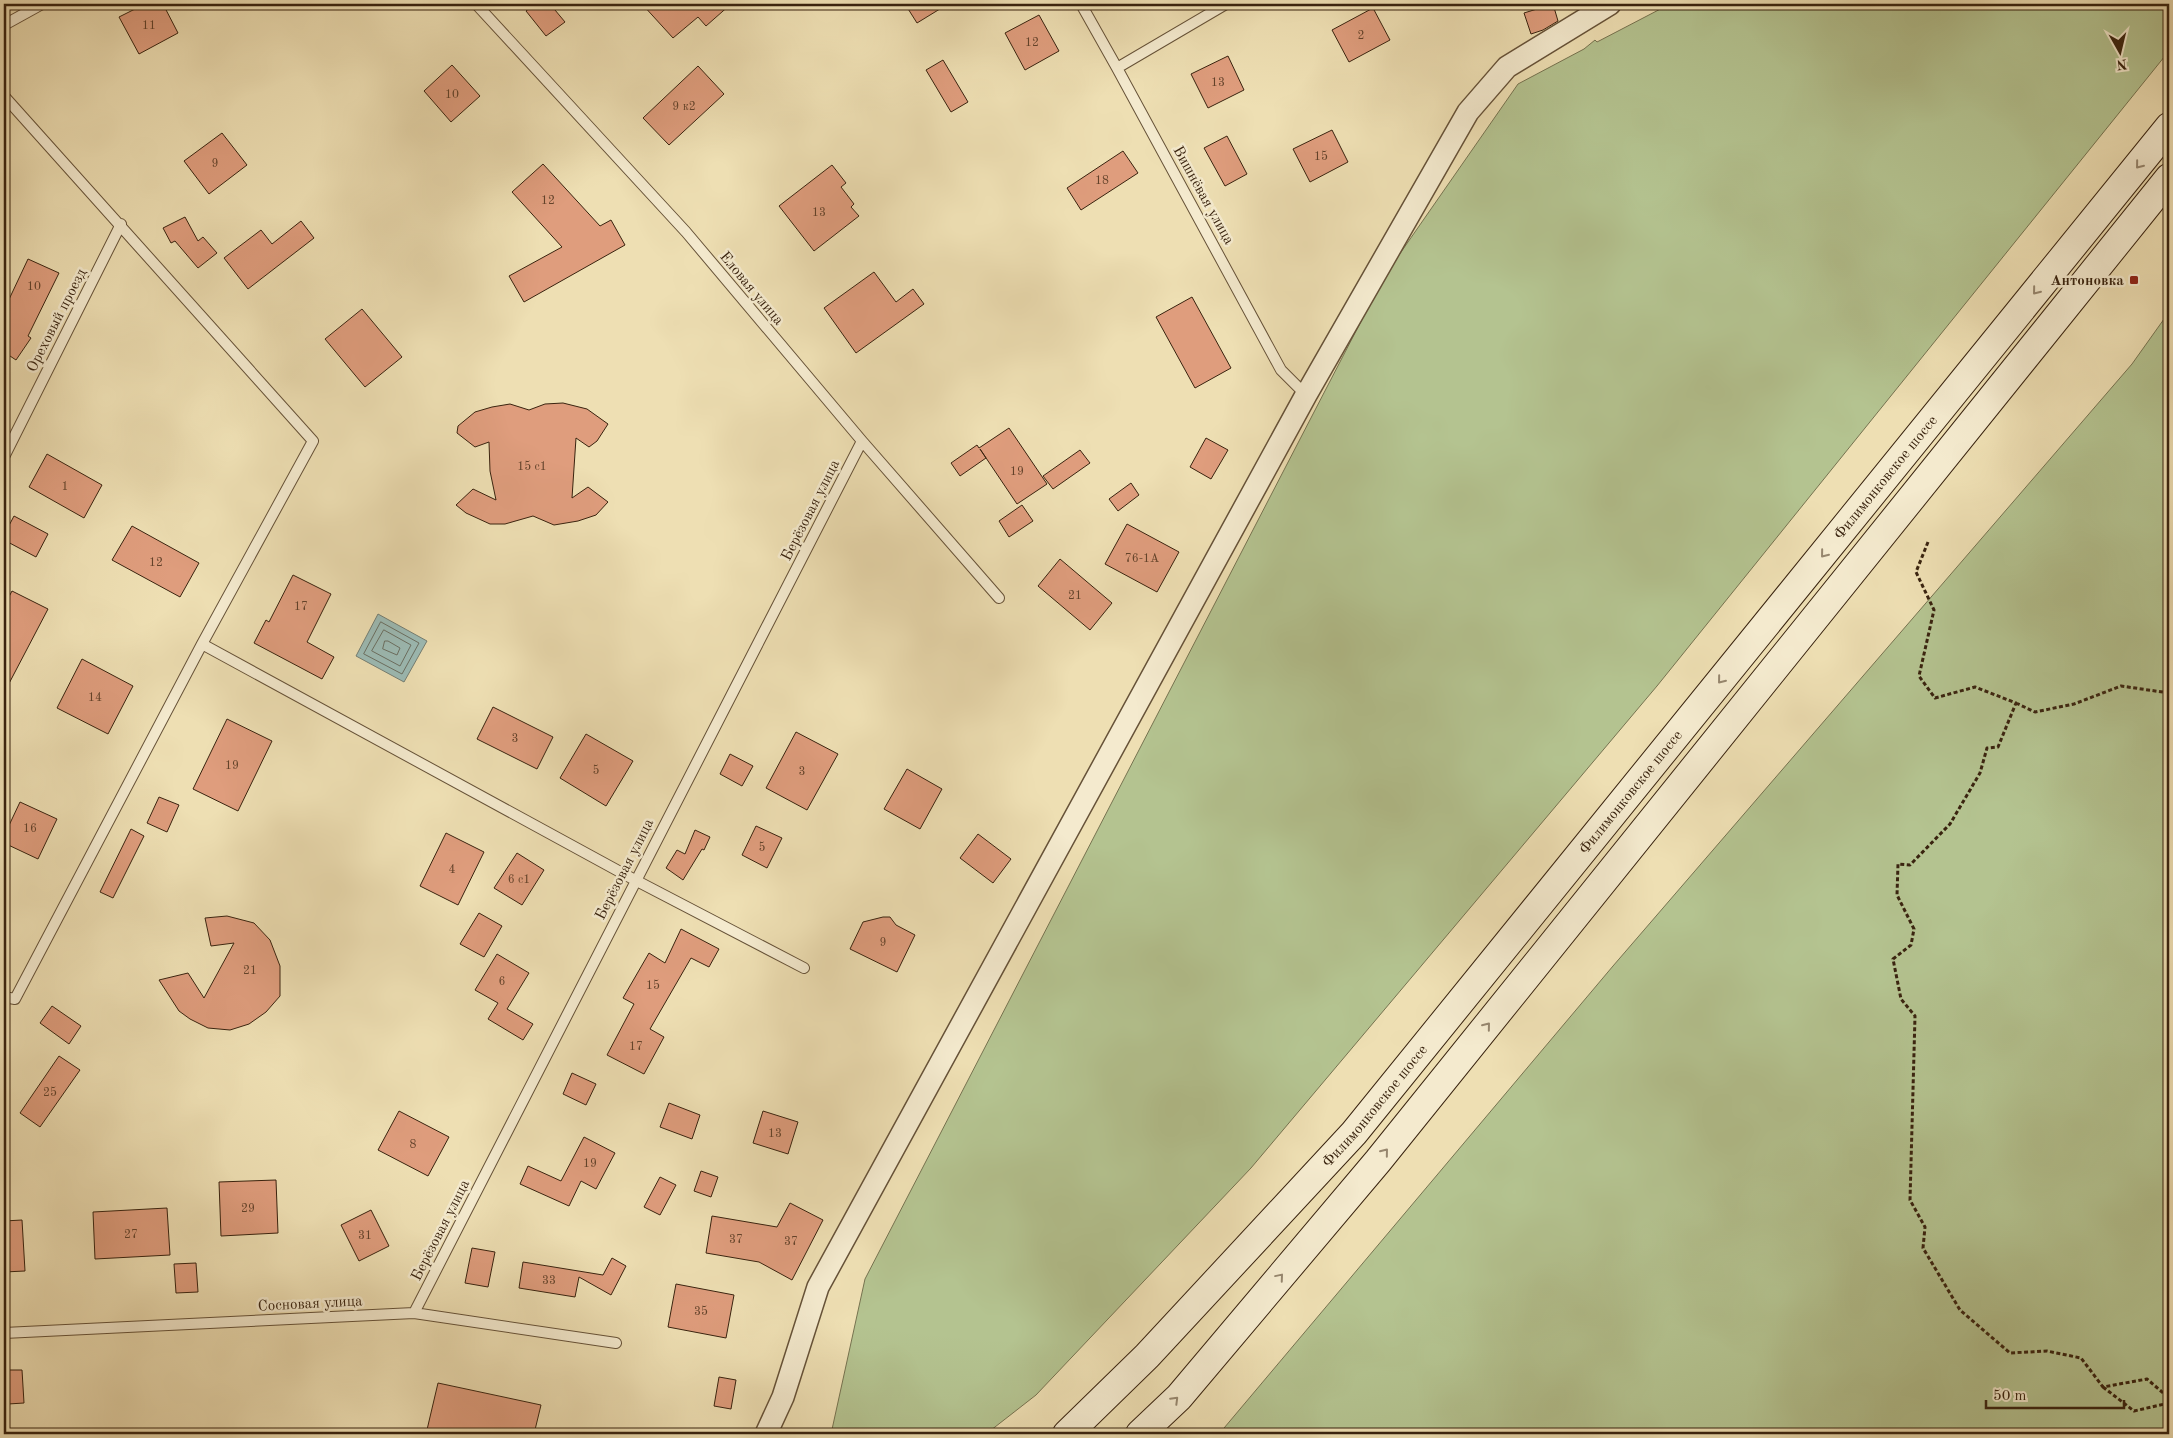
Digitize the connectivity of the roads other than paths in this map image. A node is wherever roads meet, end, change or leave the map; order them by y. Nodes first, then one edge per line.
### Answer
1 (42, 4) edge
2 (476, 4) edge
3 (1081, 4) edge
4 (1226, 4) edge
5 (1610, 4) edge
6 (4, 26) edge
7 (1118, 68) junction
8 (4, 96) edge
9 (2169, 127) edge
10 (2169, 178) edge
11 (121, 224) junction
12 (1306, 395) junction
13 (862, 441) junction
14 (4, 457) edge
15 (998, 598) dead end
16 (202, 644) junction
17 (635, 880) junction
18 (804, 968) dead end
19 (4, 997) edge
20 (414, 1313) junction
21 (4, 1333) edge
22 (616, 1343) dead end
23 (766, 1434) edge
24 (1067, 1434) edge
25 (1140, 1434) edge

1 - 6 lane
2 - 13 lane, Еловая улица
3 - 7 lane, Вишнёвая улица
4 - 7 lane
5 - 12 street
7 - 12 lane, Вишнёвая улица
8 - 11 lane
9 -> 24 main road, Филимонковское шоссе
25 -> 10 main road
11 - 14 lane, Ореховый проезд
11 - 16 lane
12 - 23 street
13 - 15 lane, Еловая улица
13 - 17 lane, Берёзовая улица
16 - 17 lane
16 - 19 lane
17 - 18 lane
17 - 20 lane, Берёзовая улица
20 - 21 lane, Сосновая улица
20 - 22 lane, Сосновая улица

